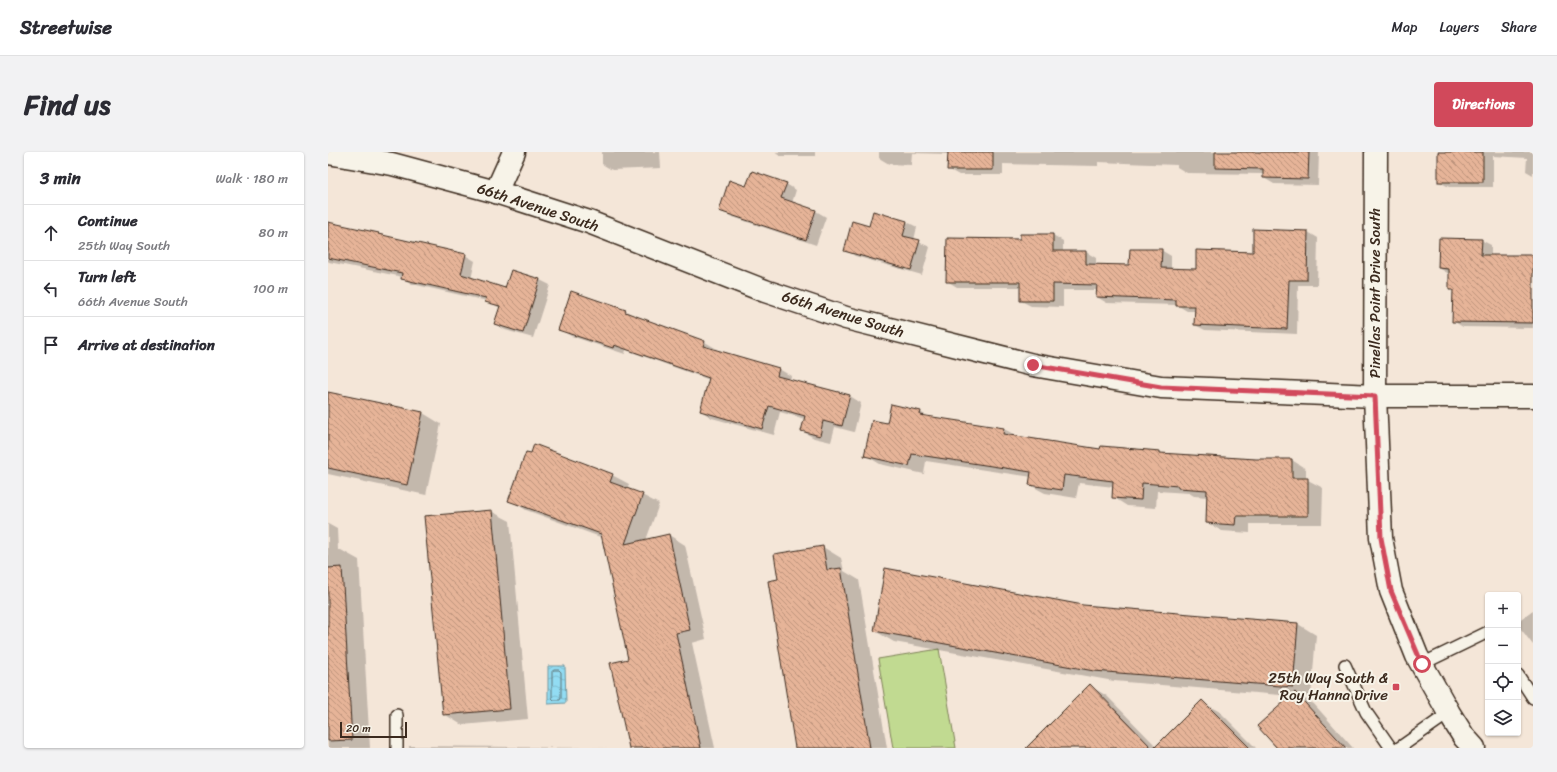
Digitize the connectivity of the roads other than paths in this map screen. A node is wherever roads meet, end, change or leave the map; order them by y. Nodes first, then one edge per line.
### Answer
1 (514, 152) edge
2 (1376, 152) edge
3 (328, 153) edge
4 (496, 192) junction
5 (1375, 396) junction
6 (1533, 396) edge
7 (1485, 633) edge
8 (1422, 664) junction
9 (1345, 665) dead end
10 (1521, 680) edge
11 (1533, 698) edge
12 (1449, 713) junction
13 (397, 715) dead end
14 (397, 748) edge
15 (1391, 748) edge
16 (1399, 748) edge
17 (1474, 748) edge

1 - 4 street
2 - 5 street, Pinellas Point Drive South
3 - 4 street, 66th Avenue South
4 - 5 street, 66th Avenue South
5 - 6 street, Pinellas Point Drive South
5 - 8 street
7 - 8 lane
8 - 12 street
9 - 15 lane
10 - 11 lane
12 - 16 lane
12 - 17 street
13 - 14 lane

